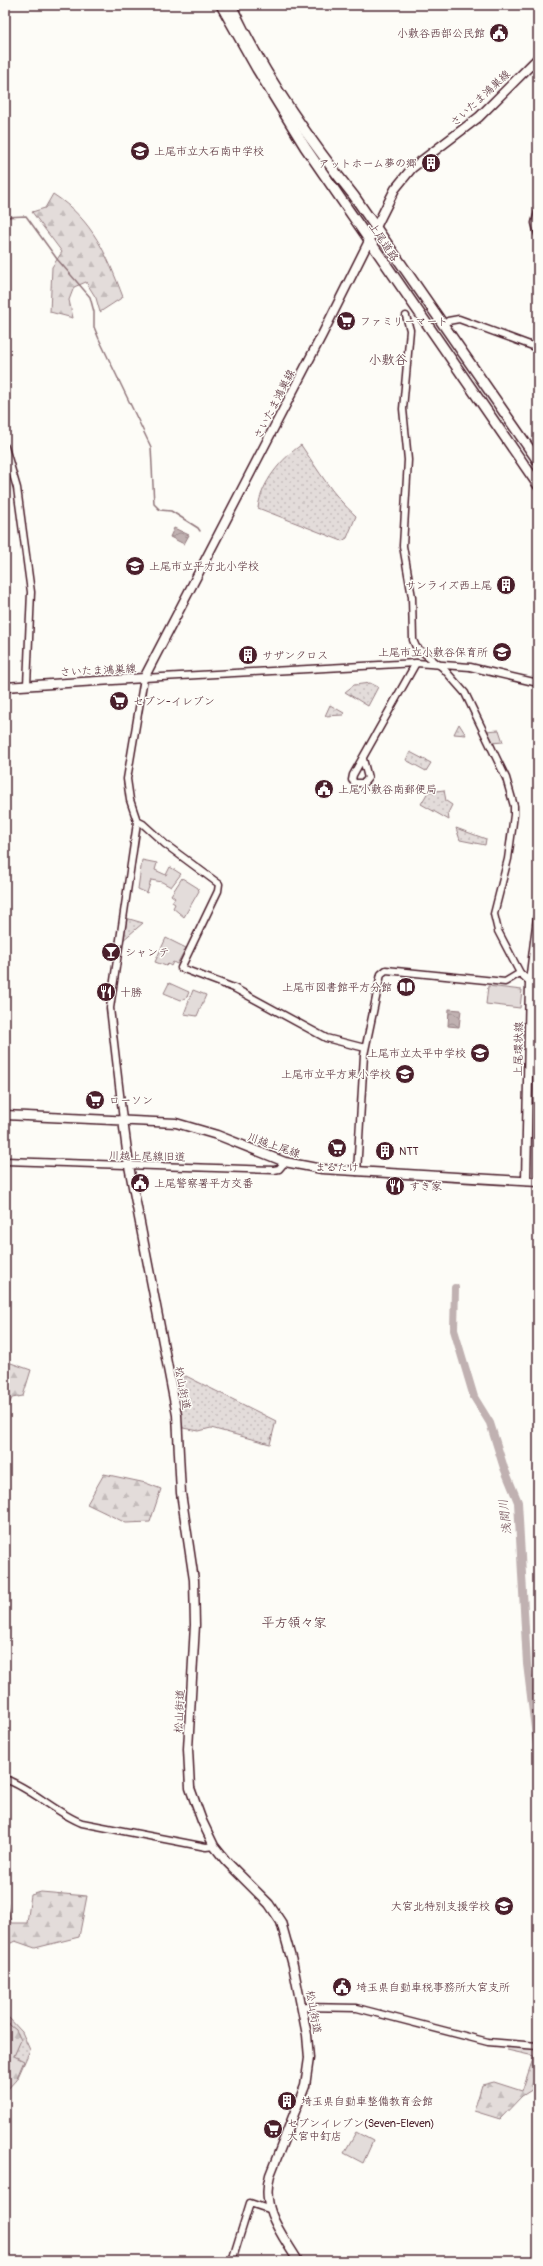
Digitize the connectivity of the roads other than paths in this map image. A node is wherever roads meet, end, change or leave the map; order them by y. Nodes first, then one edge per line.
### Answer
1 (221, 5) edge
2 (231, 5) edge
3 (538, 58) edge
4 (538, 212) edge
5 (375, 226) junction
6 (538, 234) edge
7 (368, 241) junction
8 (406, 316) dead end
9 (448, 321) dead end
10 (538, 348) edge
11 (5, 447) edge
12 (538, 461) edge
13 (538, 486) edge
14 (416, 663) junction
15 (439, 664) junction
16 (144, 678) junction
17 (538, 683) edge
18 (27, 685) junction
19 (5, 687) edge
20 (363, 758) dead end
21 (137, 821) junction
22 (538, 917) edge
23 (520, 973) junction
24 (534, 983) edge
25 (365, 1048) junction
26 (5, 1115) edge
27 (123, 1120) junction
28 (5, 1161) edge
29 (285, 1162) junction
30 (129, 1166) junction
31 (357, 1172) junction
32 (526, 1181) junction
33 (538, 1182) edge
34 (5, 1779) edge
35 (214, 1846) junction
36 (302, 2006) junction
37 (538, 2046) edge
38 (268, 2209) junction
39 (232, 2261) edge
40 (298, 2261) edge

1 - 7 highway, 上尾道路
2 - 5 highway, 上尾道路
3 - 5 main road, さいたま鴻巣線
4 - 6 street
5 - 7 main road, さいたま鴻巣線
5 - 12 highway, 上尾道路
7 - 13 highway, 上尾道路
7 - 16 main road, さいたま鴻巣線
8 - 15 street
9 - 10 street
11 - 18 street
14 - 15 street
14 - 16 street
14 - 20 street
15 - 17 street
15 - 23 street
16 - 18 main road, さいたま鴻巣線
16 - 21 street
18 - 19 main road, さいたま鴻巣線
21 - 25 street
21 - 27 street
22 - 24 main road, 上尾環状線
23 - 24 street
23 - 25 street
24 - 32 main road, 上尾環状線
25 - 31 street
26 - 27 main road, 川越上尾線
27 - 29 main road, 川越上尾線
27 - 30 main road, 松山街道
28 - 30 street, 川越上尾線旧道
29 - 30 street, 川越上尾線旧道
29 - 31 main road, 川越上尾線
30 - 35 main road, 松山街道
31 - 32 main road, 川越上尾線
32 - 33 main road, 川越上尾線
34 - 35 street
35 - 36 main road, 松山街道
36 - 37 street
36 - 38 main road, 松山街道
38 - 39 street
38 - 40 main road, 松山街道

